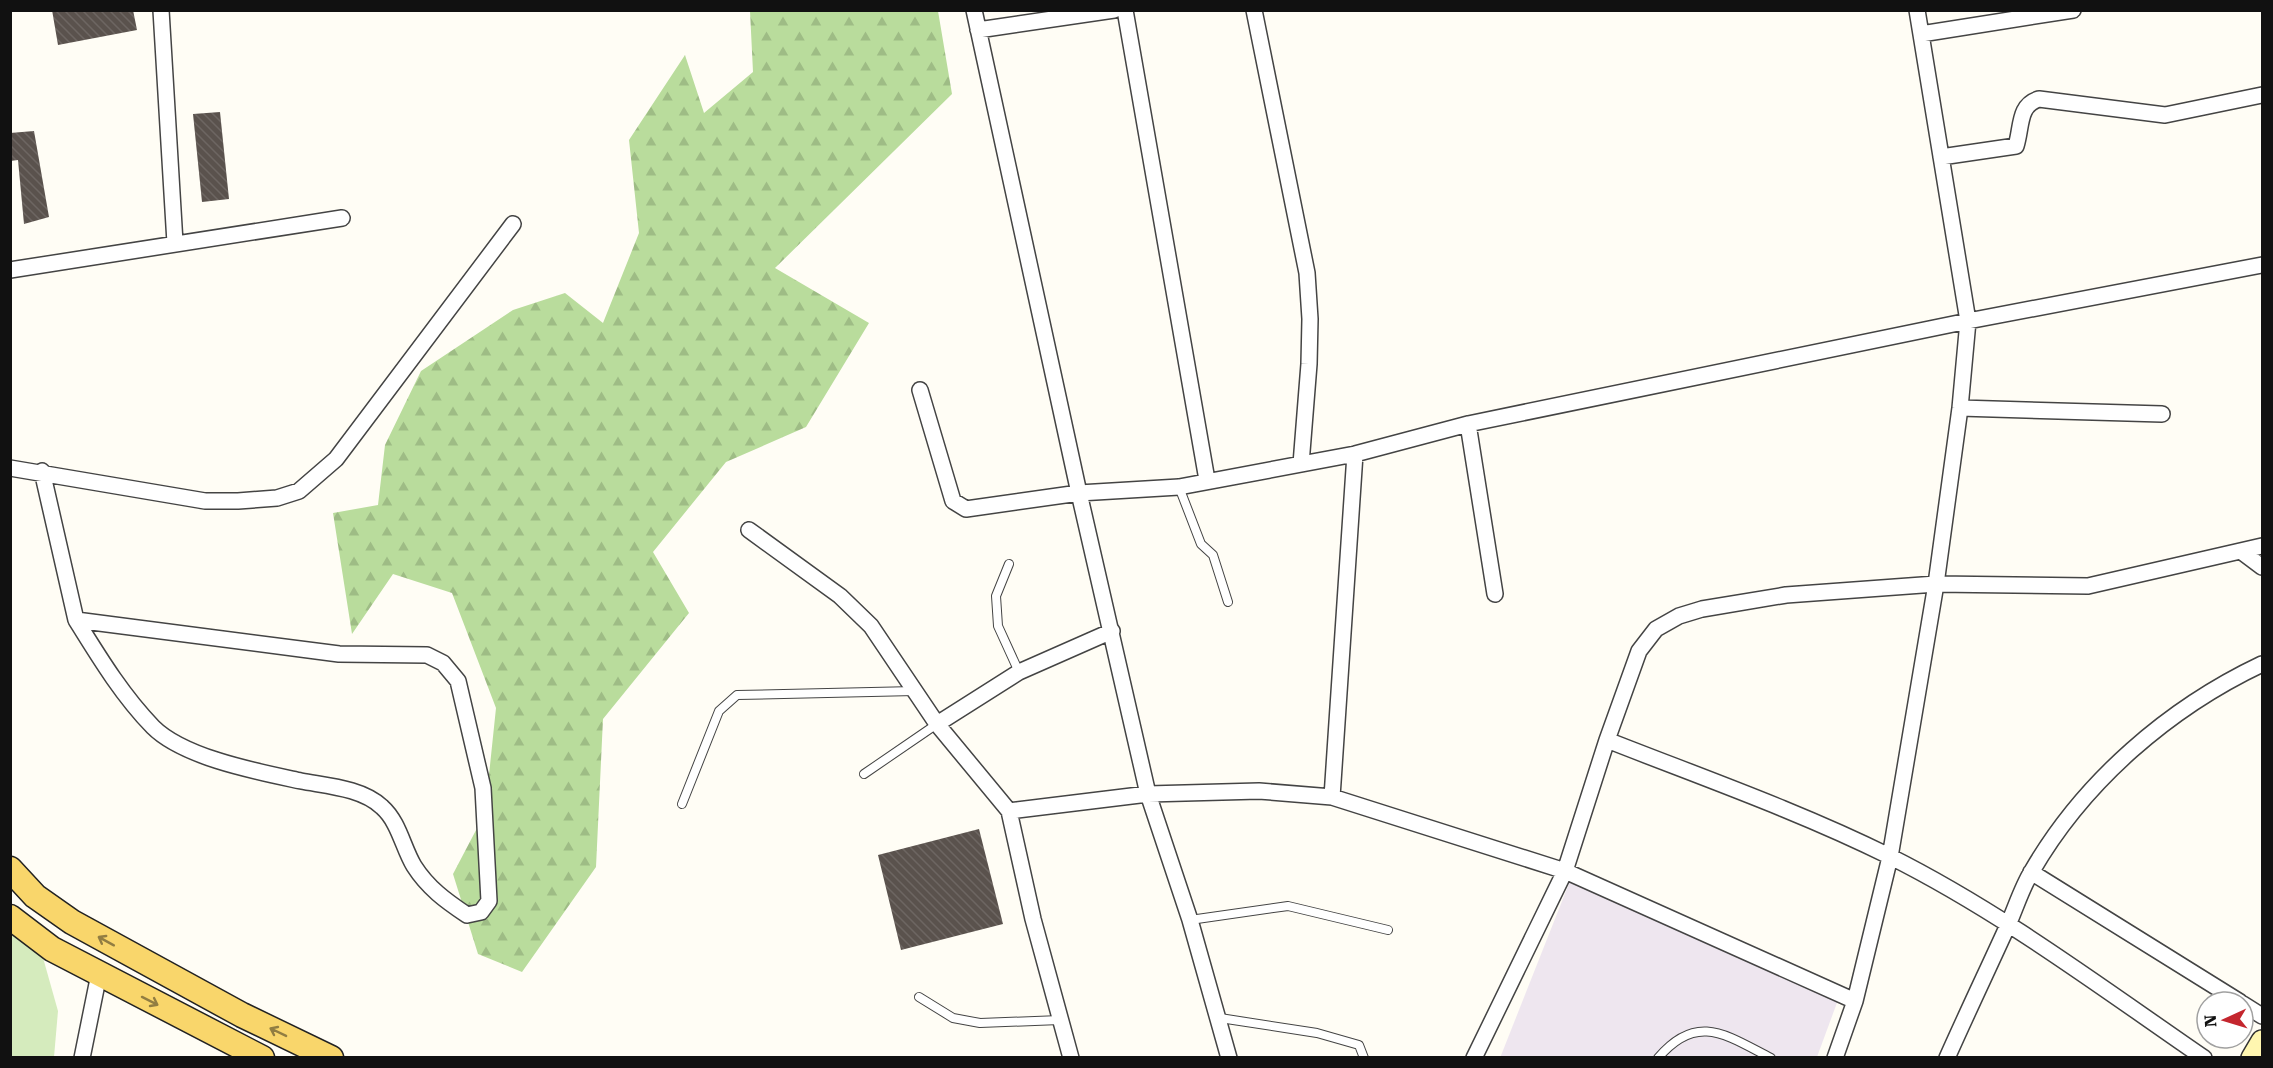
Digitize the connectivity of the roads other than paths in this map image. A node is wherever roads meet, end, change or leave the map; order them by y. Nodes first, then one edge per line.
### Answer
1 (161, 10) edge
2 (974, 10) edge
3 (1114, 10) edge
4 (1125, 10) edge
5 (1254, 10) edge
6 (1917, 10) edge
7 (2073, 10) edge
8 (2053, 12) edge
9 (978, 30) junction
10 (1921, 34) junction
11 (2262, 95) edge
12 (1941, 157) junction
13 (342, 218) dead end
14 (513, 224) dead end
15 (175, 243) junction
16 (2262, 265) edge
17 (10, 270) edge
18 (1968, 321) junction
19 (920, 390) dead end
20 (1960, 408) junction
21 (2162, 414) dead end
22 (1468, 424) junction
23 (1355, 454) junction
24 (1300, 464) junction
25 (10, 468) edge
26 (42, 471) junction
27 (1208, 480) junction
28 (1179, 487) junction
29 (1079, 493) junction
30 (749, 530) dead end
31 (2262, 546) edge
32 (2242, 552) junction
33 (1009, 564) dead end
34 (2262, 567) edge
35 (1936, 584) junction
36 (1495, 594) dead end
37 (1228, 602) dead end
38 (76, 620) junction
39 (1112, 631) junction
40 (2262, 664) edge
41 (1019, 672) junction
42 (915, 691) junction
43 (937, 724) junction
44 (1607, 740) junction
45 (864, 774) dead end
46 (1148, 794) junction
47 (1332, 798) junction
48 (682, 804) dead end
49 (1009, 811) junction
50 (1890, 857) junction
51 (10, 869) edge
52 (1565, 871) junction
53 (2031, 872) junction
54 (10, 917) edge
55 (1190, 920) junction
56 (2008, 924) junction
57 (1388, 930) dead end
58 (99, 974) junction
59 (2220, 990) edge
60 (919, 997) dead end
61 (1855, 1001) junction
62 (1220, 1018) junction
63 (1060, 1020) junction
64 (2262, 1041) edge
65 (82, 1058) edge
66 (262, 1058) edge
67 (331, 1058) edge
68 (1071, 1058) edge
69 (1229, 1058) edge
70 (1364, 1058) edge
71 (1474, 1058) edge
72 (1658, 1058) edge
73 (1771, 1058) edge
74 (1835, 1058) edge
75 (1947, 1058) edge
76 (2204, 1058) edge
77 (2252, 1058) edge

1 - 15 street
2 - 9 street
3 - 9 street
4 - 27 street
5 - 24 street
6 - 10 street
7 - 8 street
8 - 10 street
9 - 29 street
10 - 12 street
11 - 12 street
12 - 18 street
13 - 15 street
14 - 26 street
15 - 17 street
16 - 18 street
18 - 20 street
18 - 22 street
19 - 29 street
20 - 21 street
20 - 35 street
22 - 23 street
22 - 36 street
23 - 24 street
23 - 47 street
24 - 27 street
25 - 26 street
26 - 38 street
27 - 28 street
28 - 29 street
28 - 37 lane
29 - 39 street
30 - 42 street
31 - 32 street
32 - 34 street
32 - 35 street
33 - 41 lane
35 - 44 street
35 - 50 street
38 - 38 street
39 - 41 street
39 - 46 street
40 - 53 street
41 - 43 street
42 - 43 street
42 - 48 lane
43 - 45 lane
43 - 49 street
44 - 50 street
44 - 52 street
46 - 47 street
46 - 49 street
46 - 55 street
47 - 52 street
49 - 63 street
50 - 56 street
50 - 61 street
67 -> 51 main road
52 - 61 street
52 - 71 street
53 - 56 street
53 - 59 street
54 - 58 main road
55 - 57 lane
55 - 62 street
56 - 75 street
56 - 76 street
58 - 65 street
58 -> 66 main road
60 - 63 lane
61 - 74 street
62 - 69 street
62 - 70 lane
63 - 68 street
64 - 77 main road
72 - 73 lane

